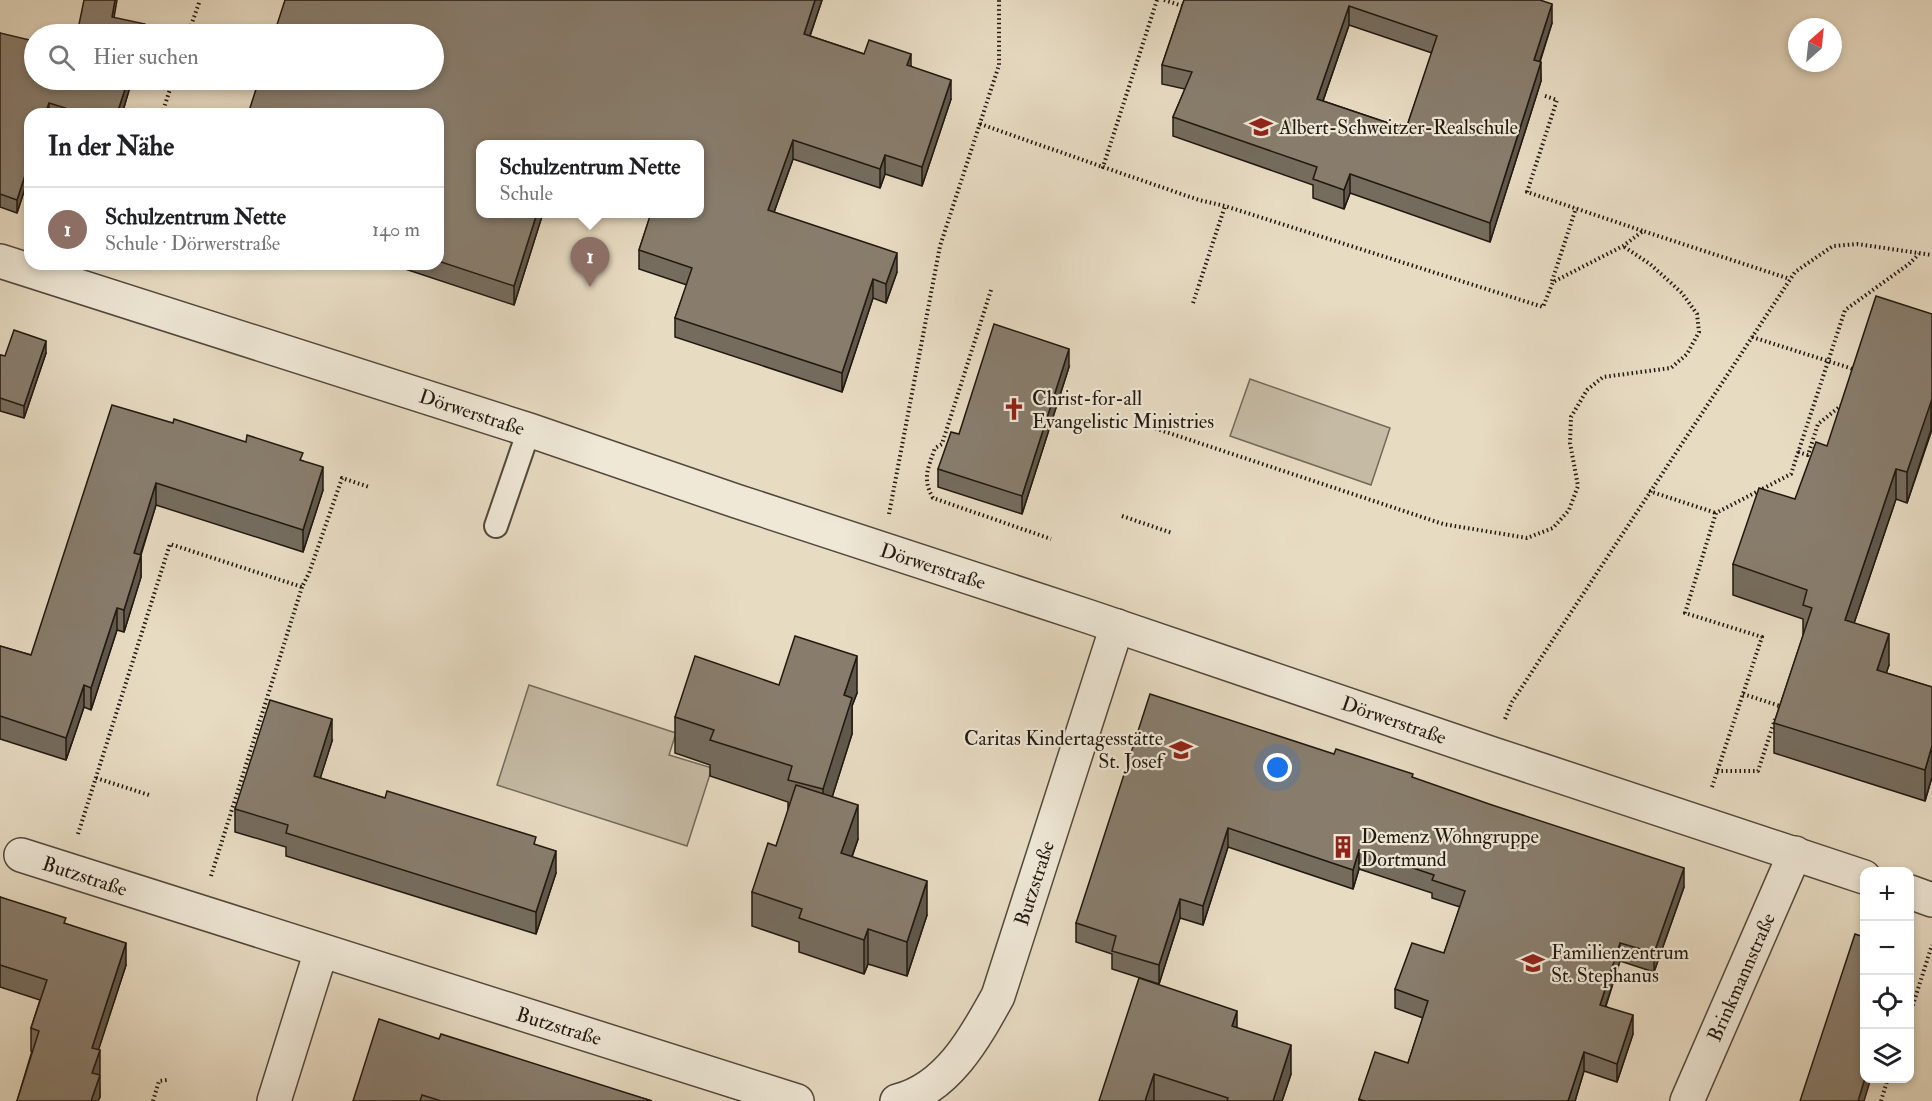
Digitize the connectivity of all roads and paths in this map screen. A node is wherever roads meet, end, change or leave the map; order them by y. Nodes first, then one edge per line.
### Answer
1 (200, 0) edge
2 (999, 0) edge
3 (1157, 0) edge
4 (1164, 0) edge
5 (1187, 7) edge
6 (192, 24) edge
7 (170, 90) edge
8 (1545, 96) dead end
9 (164, 108) edge
10 (980, 124) junction
11 (1103, 167) junction
12 (1225, 206) junction
13 (1576, 208) junction
14 (1643, 231) junction
15 (1623, 246) junction
16 (1920, 253) junction
17 (1932, 255) edge
18 (0, 261) edge
19 (24, 269) edge
20 (28, 270) edge
21 (1790, 279) junction
22 (991, 290) dead end
23 (1193, 303) dead end
24 (1543, 307) junction
25 (1752, 337) junction
26 (1828, 361) junction
27 (1852, 380) edge
28 (1845, 402) edge
29 (1150, 427) dead end
30 (529, 430) junction
31 (1798, 452) junction
32 (369, 487) dead end
33 (1649, 491) junction
34 (1716, 513) junction
35 (1122, 516) dead end
36 (888, 517) dead end
37 (496, 526) dead end
38 (1172, 533) dead end
39 (1051, 539) dead end
40 (302, 587) junction
41 (1117, 626) junction
42 (1743, 694) junction
43 (1492, 754) junction
44 (1717, 771) junction
45 (96, 778) junction
46 (1711, 789) dead end
47 (149, 795) dead end
48 (76, 840) dead end
49 (1795, 853) junction
50 (21, 855) dead end
51 (211, 876) dead end
52 (1860, 876) edge
53 (1914, 893) edge
54 (1932, 900) edge
55 (1932, 945) edge
56 (321, 951) junction
57 (1914, 1001) edge
58 (167, 1080) dead end
59 (1886, 1083) edge
60 (153, 1101) edge
61 (274, 1101) edge
62 (797, 1101) edge
63 (897, 1101) edge
64 (1687, 1101) edge
65 (1881, 1101) edge

1 - 6 path
2 - 10 path
3 - 11 path
4 - 5 path
7 - 9 path
8 - 13 path
10 - 11 path
10 - 36 path
11 - 12 path
12 - 23 path
12 - 24 path
13 - 14 path
13 - 24 path
14 - 15 path
14 - 21 path
15 - 24 path
15 - 29 path
16 - 17 path
16 - 21 path
16 - 26 path
18 - 19 street, Dörwerstraße
20 - 30 street, Dörwerstraße
21 - 25 path
22 - 39 path
25 - 26 path
25 - 33 path
26 - 27 path
26 - 31 path
28 - 31 path
30 - 37 lane
30 - 41 street, Dörwerstraße
31 - 34 path
32 - 40 path
33 - 34 path
33 - 43 path
34 - 42 path
35 - 38 path
40 - 45 path
40 - 51 path
41 - 43 street, Dörwerstraße
41 - 63 street, Butzstraße
42 - 44 path
42 - 44 path
43 - 49 street, Dörwerstraße
44 - 46 path
45 - 47 path
45 - 48 path
49 - 52 street, Dörwerstraße
49 - 64 street, Brinkmannstraße
50 - 56 street, Butzstraße
53 - 54 street
55 - 57 path
56 - 61 street
56 - 62 street, Butzstraße
58 - 60 path
59 - 65 path

